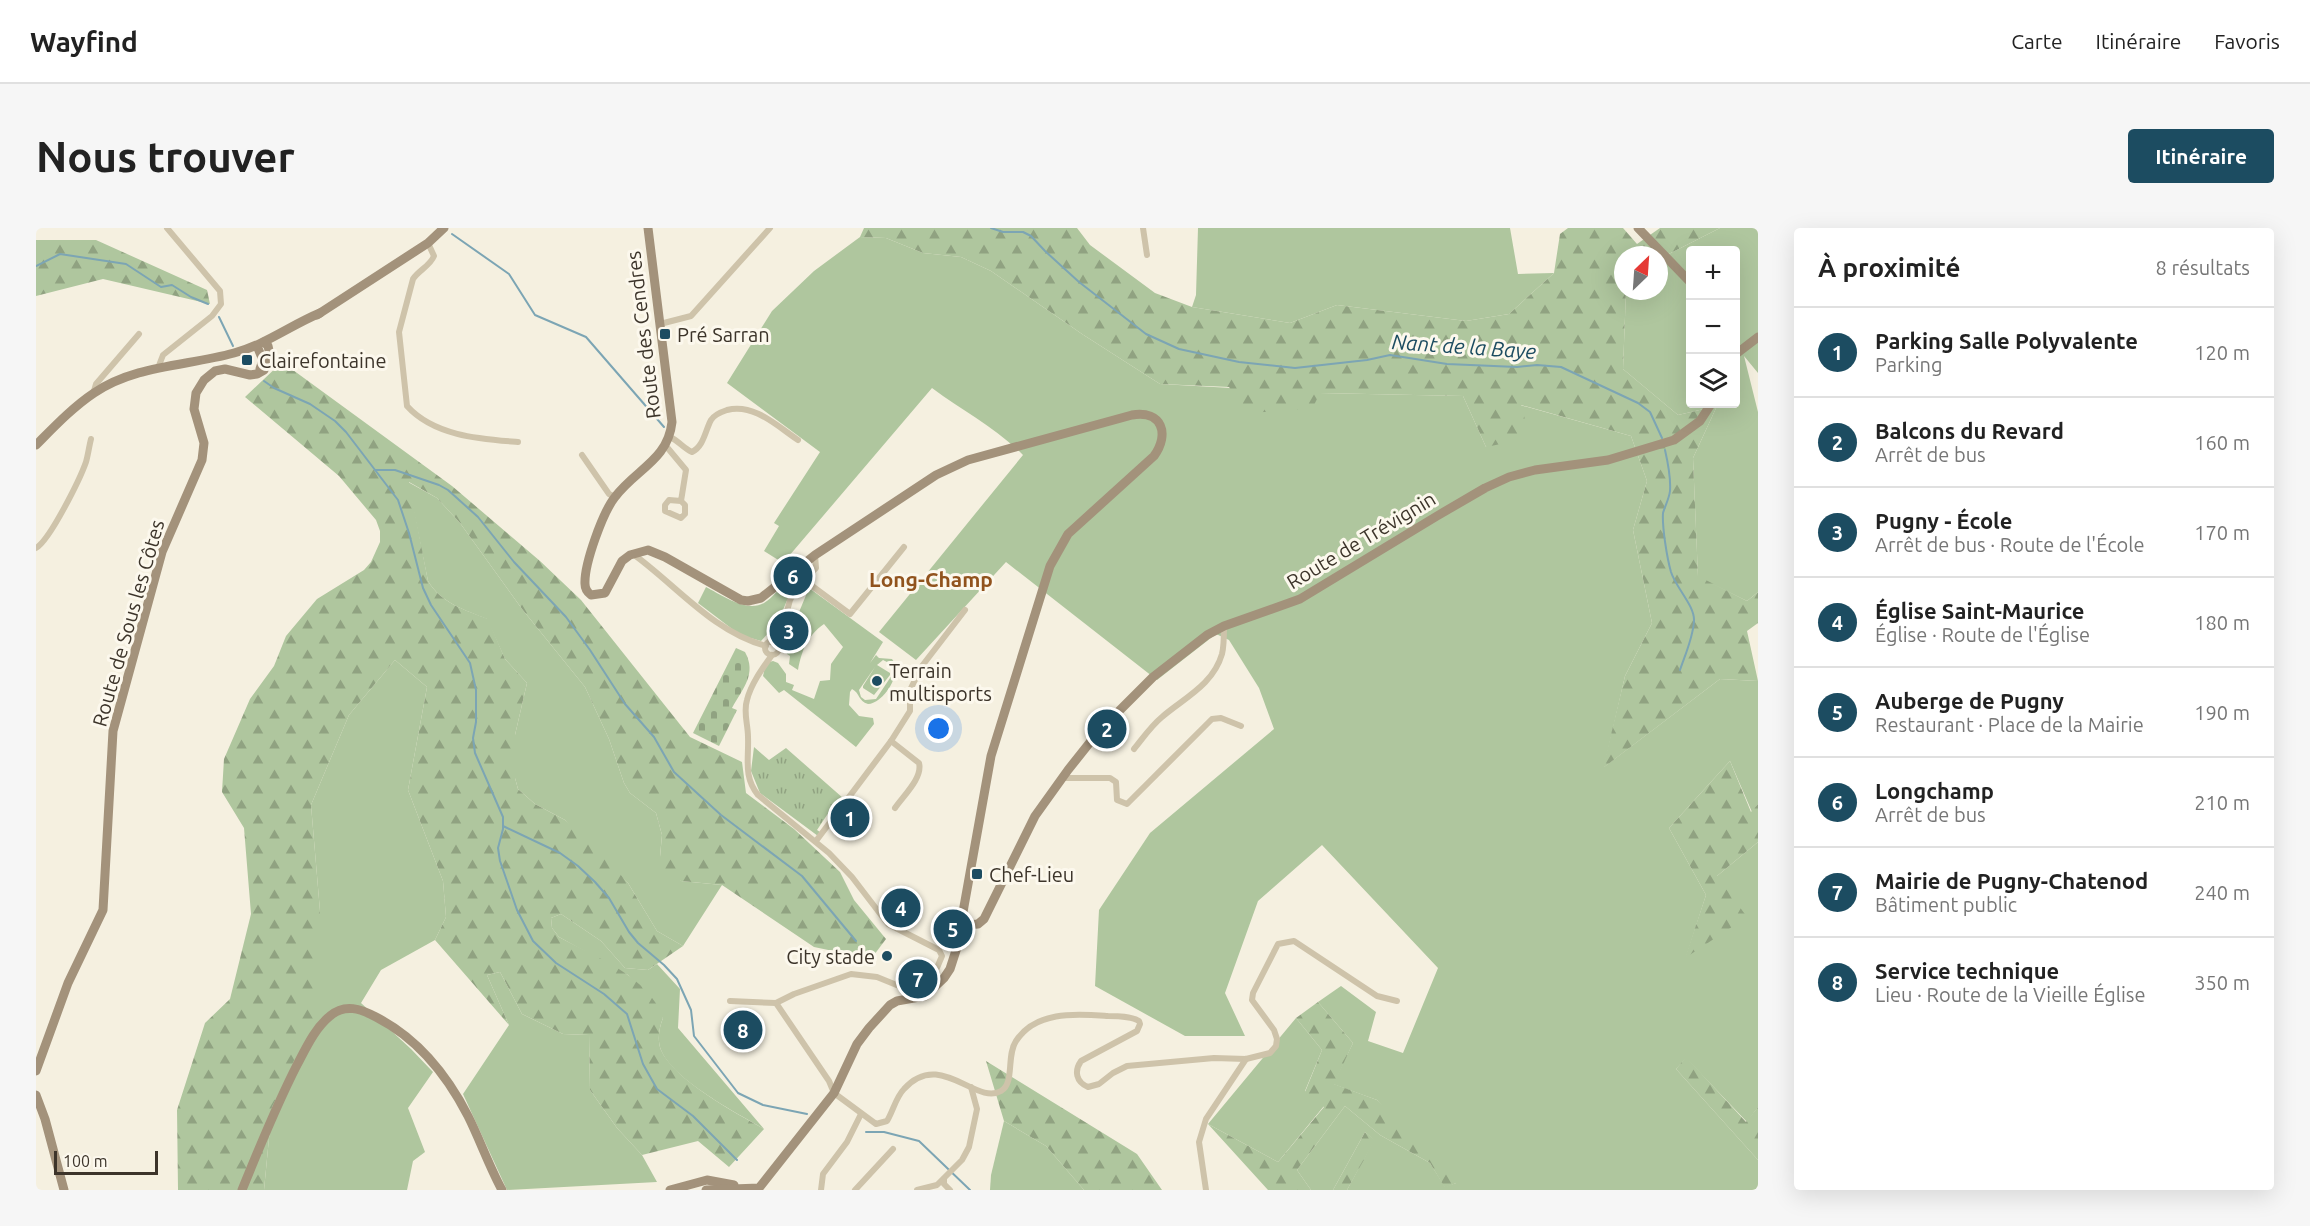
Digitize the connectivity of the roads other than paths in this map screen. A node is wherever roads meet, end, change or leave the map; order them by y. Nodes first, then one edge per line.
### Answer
1 (167, 228) edge
2 (444, 228) edge
3 (648, 228) edge
4 (771, 228) edge
5 (1143, 228) edge
6 (1638, 228) edge
7 (428, 243) junction
8 (1147, 255) dead end
9 (1686, 278) edge
10 (660, 324) junction
11 (139, 334) dead end
12 (1758, 337) edge
13 (262, 346) junction
14 (1740, 350) edge
15 (163, 368) junction
16 (93, 394) junction
17 (1708, 408) edge
18 (50, 432) junction
19 (670, 437) junction
20 (91, 439) dead end
21 (798, 441) dead end
22 (518, 442) dead end
23 (36, 445) edge
24 (666, 446) junction
25 (36, 452) edge
26 (582, 455) dead end
27 (615, 497) junction
28 (681, 501) dead end
29 (904, 547) dead end
30 (36, 548) edge
31 (633, 554) junction
32 (812, 557) junction
33 (804, 580) junction
34 (965, 610) dead end
35 (783, 621) junction
36 (1224, 626) junction
37 (778, 644) junction
38 (768, 649) junction
39 (1241, 726) dead end
40 (891, 741) junction
41 (1134, 749) dead end
42 (1062, 778) junction
43 (894, 808) dead end
44 (816, 841) junction
45 (967, 926) junction
46 (938, 986) junction
47 (915, 998) junction
48 (730, 1001) dead end
49 (1397, 1001) dead end
50 (776, 1003) junction
51 (1246, 1059) junction
52 (36, 1071) edge
53 (971, 1087) junction
54 (834, 1093) junction
55 (36, 1095) edge
56 (861, 1114) junction
57 (893, 1149) dead end
58 (946, 1177) junction
59 (751, 1189) edge
60 (64, 1190) edge
61 (242, 1190) edge
62 (502, 1190) edge
63 (670, 1190) edge
64 (706, 1190) edge
65 (821, 1190) edge
66 (855, 1190) edge
67 (917, 1190) edge
68 (950, 1190) edge
69 (1206, 1190) edge

1 - 15 street
2 - 7 street
3 - 10 street, Route des Cendres
4 - 10 street
5 - 8 street
6 - 9 street
7 - 13 street
7 - 22 street
10 - 19 street, Route des Cendres
11 - 16 street
12 - 14 street
13 - 15 street
13 - 52 street, Route de Sous les Côtes
15 - 16 street
16 - 18 street
17 - 36 street, Route de Trévignin
18 - 23 street
18 - 25 street
19 - 21 street
19 - 24 street, Route des Cendres
20 - 30 street
24 - 27 street, Route des Cendres
24 - 28 street
26 - 27 street
27 - 31 street, Route des Cendres
29 - 33 street
31 - 32 street
31 - 38 street
32 - 33 street
32 - 45 street
33 - 35 street
34 - 40 street
35 - 37 street
35 - 38 street
36 - 41 street
36 - 42 street, Route de Trévignin
37 - 38 street
37 - 38 street
38 - 44 street
39 - 42 street
40 - 43 street
40 - 44 street
42 - 45 street, Route de Trévignin
44 - 46 street
45 - 46 street
46 - 47 street
47 - 50 street
47 - 54 street
48 - 50 street
49 - 51 street
50 - 54 street
51 - 53 street
51 - 69 street
53 - 56 street
53 - 58 street
54 - 56 street
54 - 59 street
55 - 60 street
56 - 65 street
57 - 66 street
58 - 67 street
58 - 68 street
59 - 63 street
59 - 64 street
61 - 62 street

